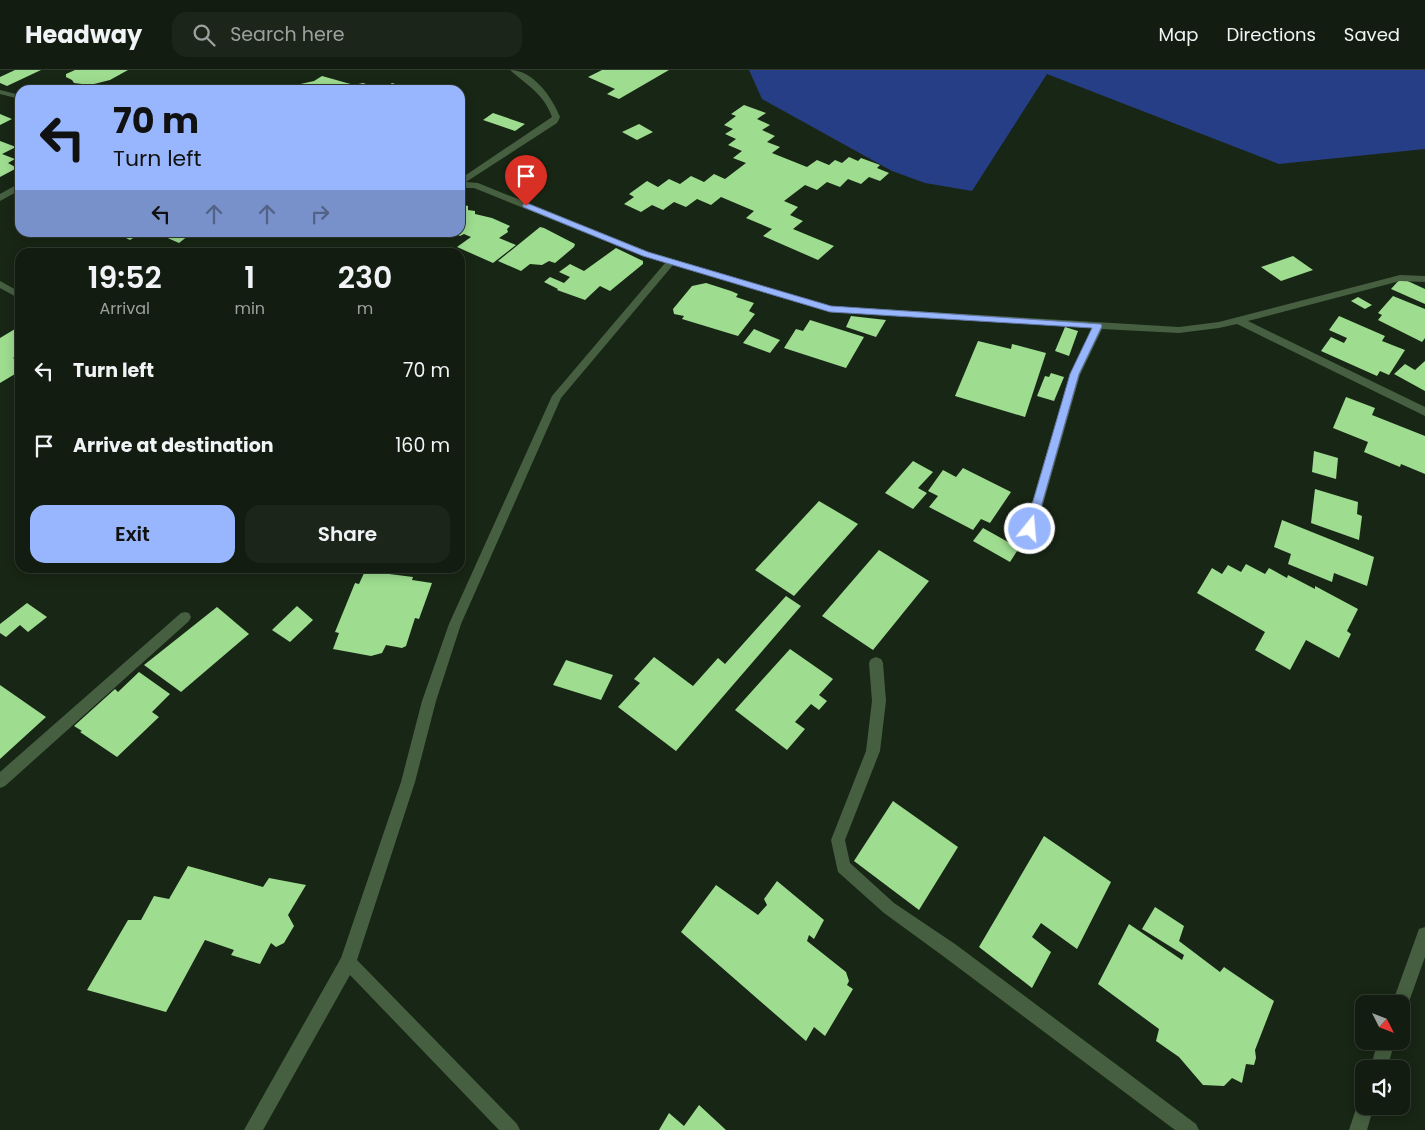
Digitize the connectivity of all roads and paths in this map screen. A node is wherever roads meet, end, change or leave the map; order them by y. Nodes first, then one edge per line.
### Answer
1 (514, 70) edge
2 (0, 92) edge
3 (15, 96) edge
4 (465, 181) edge
5 (465, 184) edge
6 (15, 189) edge
7 (0, 198) edge
8 (671, 261) junction
9 (1425, 279) edge
10 (0, 284) edge
11 (15, 293) edge
12 (1238, 320) junction
13 (1098, 326) junction
14 (1425, 412) edge
15 (1030, 529) dead end
16 (186, 617) dead end
17 (876, 663) dead end
18 (0, 782) edge
19 (1425, 935) edge
20 (348, 962) junction
21 (1403, 995) edge
22 (1363, 1115) edge
23 (253, 1130) edge
24 (511, 1130) edge
25 (1190, 1130) edge
26 (1358, 1130) edge

1 - 4 street
2 - 3 street
5 - 8 street
6 - 7 street
8 - 13 street
8 - 20 street
9 - 12 street
10 - 11 street
12 - 13 street
12 - 14 street
13 - 15 street
16 - 18 street
17 - 25 street
19 - 21 street
20 - 23 street
20 - 24 street
22 - 26 street

